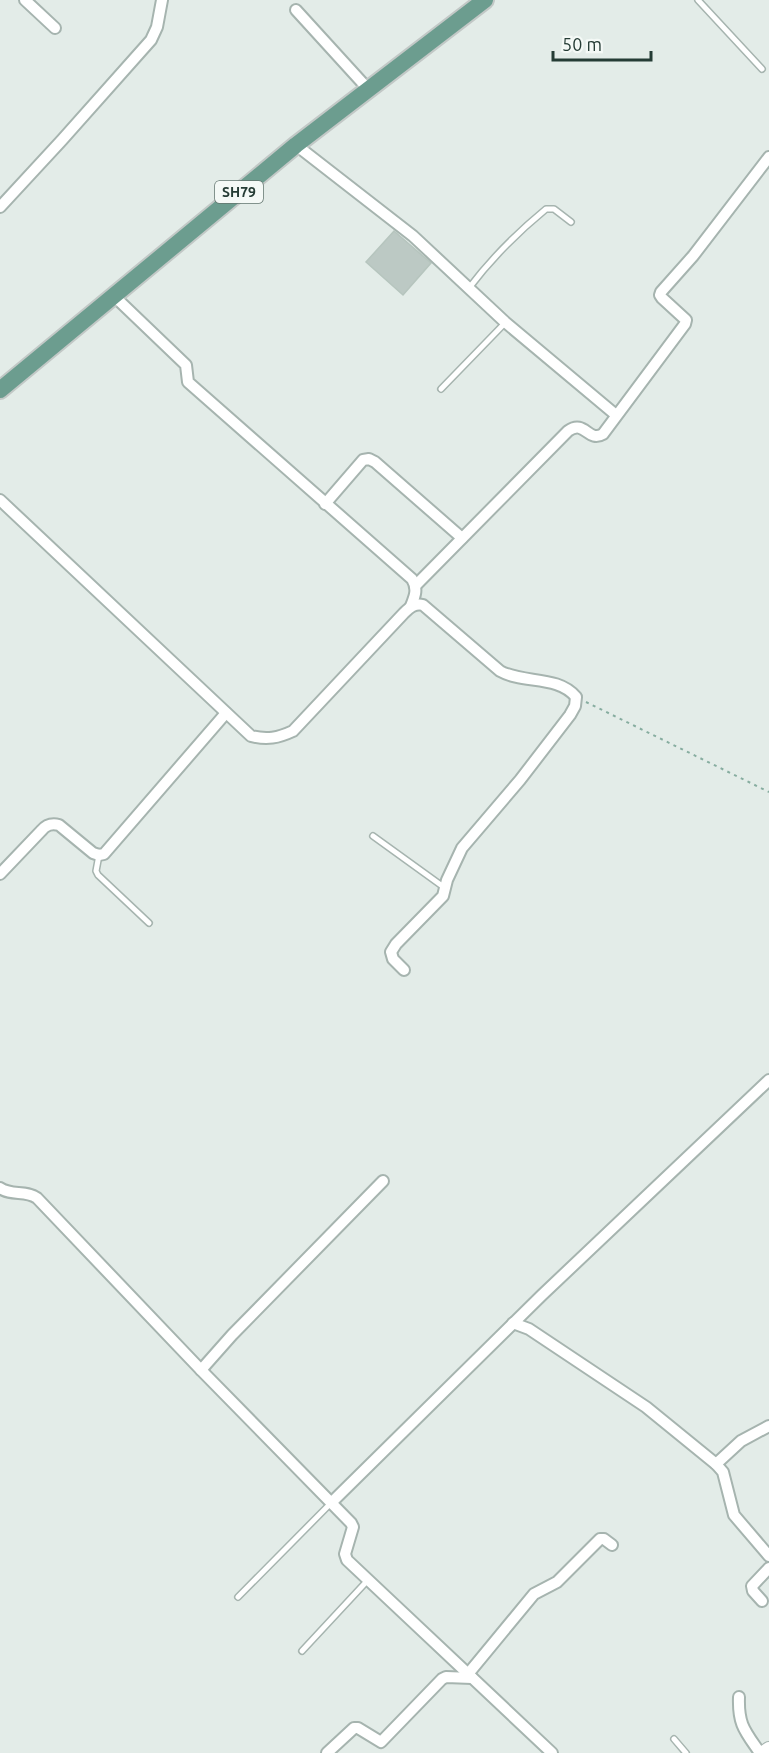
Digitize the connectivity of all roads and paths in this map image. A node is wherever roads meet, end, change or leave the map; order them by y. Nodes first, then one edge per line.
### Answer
1 (25, 0) edge
2 (162, 0) edge
3 (484, 0) edge
4 (698, 0) edge
5 (296, 10) dead end
6 (55, 28) dead end
7 (762, 69) dead end
8 (368, 89) junction
9 (296, 145) junction
10 (769, 157) edge
11 (0, 207) edge
12 (571, 222) dead end
13 (469, 288) junction
14 (114, 296) junction
15 (505, 322) junction
16 (441, 388) dead end
17 (0, 390) edge
18 (616, 415) junction
19 (0, 500) edge
20 (325, 504) junction
21 (462, 538) junction
22 (416, 585) junction
23 (411, 606) junction
24 (576, 697) junction
25 (226, 713) junction
26 (769, 792) edge
27 (373, 836) dead end
28 (99, 855) junction
29 (0, 874) edge
30 (445, 888) junction
31 (149, 923) dead end
32 (404, 970) dead end
33 (769, 1080) edge
34 (383, 1181) dead end
35 (0, 1188) edge
36 (513, 1323) junction
37 (201, 1370) junction
38 (769, 1426) edge
39 (716, 1464) junction
40 (332, 1502) junction
41 (612, 1545) dead end
42 (769, 1556) edge
43 (769, 1568) edge
44 (368, 1580) junction
45 (238, 1597) dead end
46 (762, 1601) dead end
47 (302, 1651) dead end
48 (470, 1676) junction
49 (740, 1697) dead end
50 (674, 1739) dead end
51 (769, 1749) edge
52 (327, 1753) edge
53 (552, 1753) edge
54 (686, 1753) edge
55 (761, 1753) edge

1 - 6 street
2 - 11 street
3 - 8 main road, SH79
4 - 7 lane
5 - 8 street
8 - 9 main road, SH79
9 - 13 street
9 - 14 main road, SH79
10 - 18 street
12 - 13 lane
13 - 15 street
14 - 17 main road, SH79
14 - 20 street
15 - 16 lane
15 - 18 street
18 - 21 street
19 - 25 street
20 - 21 street
20 - 22 street
21 - 22 street
22 - 23 street
23 - 24 street
23 - 25 street
24 - 26 path
24 - 30 street
25 - 28 street
27 - 30 lane
28 - 29 street
28 - 31 lane
30 - 32 street
33 - 36 street
34 - 37 street
35 - 37 street
36 - 39 street
36 - 40 street
37 - 40 street
38 - 39 street
39 - 42 street
40 - 44 street
40 - 45 lane
41 - 48 street
43 - 46 street
44 - 47 lane
44 - 48 street
48 - 52 street
48 - 53 street
49 - 55 street
50 - 54 lane
51 - 55 street

